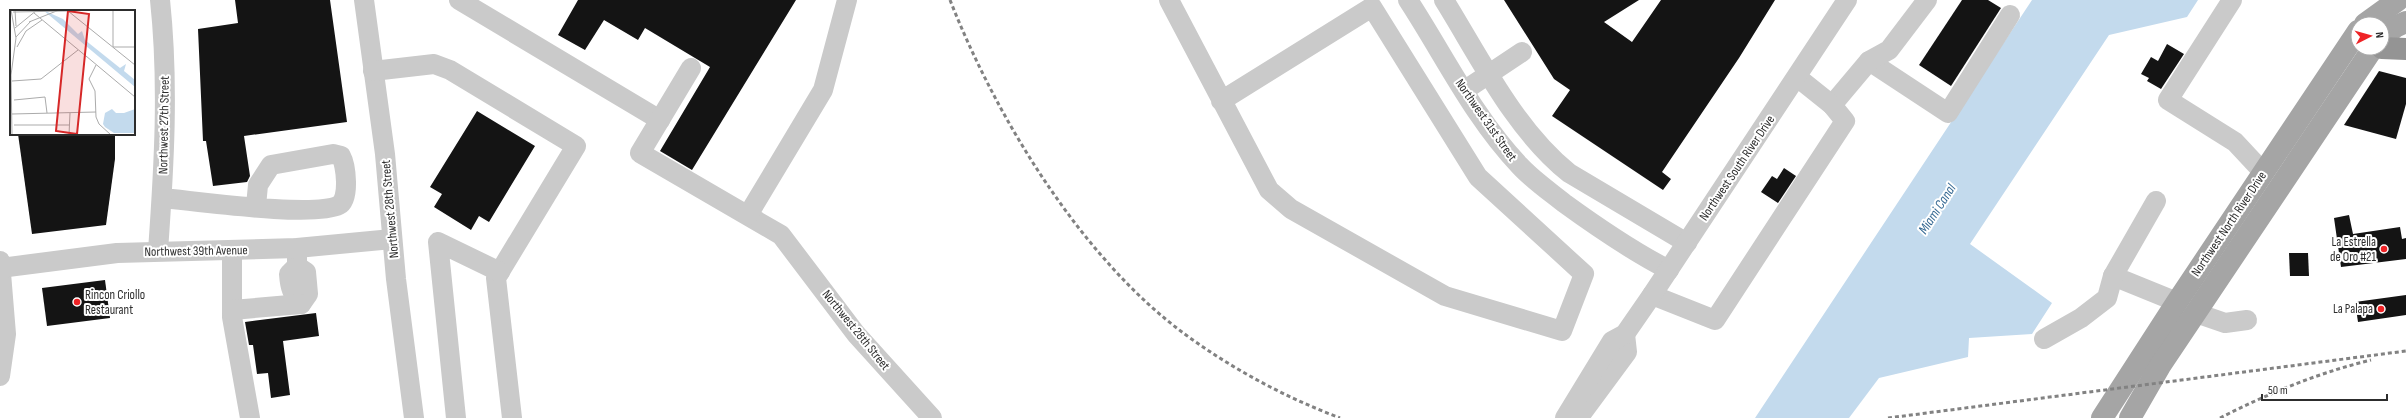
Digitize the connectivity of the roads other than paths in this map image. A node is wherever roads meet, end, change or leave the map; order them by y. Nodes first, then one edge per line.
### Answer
1 (160, 0) edge
2 (364, 0) edge
3 (459, 0) edge
4 (847, 0) edge
5 (1169, 0) edge
6 (1408, 0) edge
7 (1444, 0) edge
8 (1847, 0) edge
9 (1927, 0) edge
10 (2232, 0) edge
11 (2374, 0) edge
12 (2398, 0) edge
13 (2010, 15) dead end
14 (2367, 16) edge
15 (2375, 16) edge
16 (2406, 22) edge
17 (2390, 33) edge
18 (2350, 44) edge
19 (2390, 48) edge
20 (2406, 49) edge
21 (1522, 52) dead end
22 (2371, 56) edge
23 (1868, 61) junction
24 (692, 68) dead end
25 (373, 71) junction
26 (1490, 74) junction
27 (1797, 77) junction
28 (1465, 90) junction
29 (1221, 101) junction
30 (1832, 105) junction
31 (660, 120) junction
32 (2263, 172) junction
33 (2278, 188) junction
34 (162, 198) junction
35 (2156, 201) dead end
36 (256, 206) junction
37 (748, 215) junction
38 (392, 239) junction
39 (1687, 243) junction
40 (232, 250) junction
41 (158, 251) junction
42 (297, 257) junction
43 (0, 265) edge
44 (1669, 270) junction
45 (500, 272) junction
46 (2113, 276) junction
47 (1652, 295) junction
48 (2177, 302) junction
49 (232, 310) junction
50 (2196, 313) junction
51 (2247, 320) dead end
52 (1625, 334) junction
53 (2044, 339) dead end
54 (0, 376) edge
55 (250, 418) edge
56 (414, 418) edge
57 (456, 418) edge
58 (512, 418) edge
59 (932, 418) edge
60 (1565, 418) edge
61 (1578, 418) edge
62 (2102, 418) edge
63 (2130, 418) edge

1 - 34 street, Northwest 27th Street
2 - 25 street, Northwest 28th Street
3 - 31 street
4 - 37 street
5 - 29 street
6 - 28 street, Northwest 31st Street
7 - 26 street, Northwest 31st Street
8 - 27 street, Northwest South River Drive
9 - 23 street
10 - 32 street
11 - 14 main road
12 - 15 main road
13 - 23 street
16 - 17 main road, Northwest North River Drive
18 - 32 main road, Northwest North River Drive
19 - 20 highway
21 - 26 street
22 - 33 main road, Northwest North River Drive
23 - 30 street
24 - 31 street
25 - 38 street, Northwest 28th Street
25 - 45 street
26 - 28 street
26 - 39 street, Northwest 31st Street
27 - 30 street
27 - 39 street, Northwest South River Drive
28 - 44 street, Northwest 31st Street
29 - 29 street
30 - 47 street
31 - 37 street
32 - 33 main road
32 - 48 main road, Northwest North River Drive
33 - 50 main road, Northwest North River Drive
34 - 36 street
34 - 41 street, Northwest 27th Street
35 - 46 street
36 - 36 street
37 - 59 street, Northwest 28th Street
38 - 42 street, Northwest 39th Avenue
38 - 56 street, Northwest 28th Street
39 - 44 street, Northwest South River Drive
40 - 41 street, Northwest 39th Avenue
40 - 42 street, Northwest 39th Avenue
40 - 49 street
41 - 43 street, Northwest 39th Avenue
42 - 49 street
43 - 54 street
44 - 47 street, Northwest South River Drive
45 - 57 street
45 - 58 street
46 - 48 street
46 - 53 street
47 - 52 street, Northwest South River Drive
48 - 62 main road, Northwest North River Drive
49 - 55 street
50 - 51 street
50 - 63 main road, Northwest North River Drive
52 - 60 street, Northwest South River Drive
52 - 61 street

